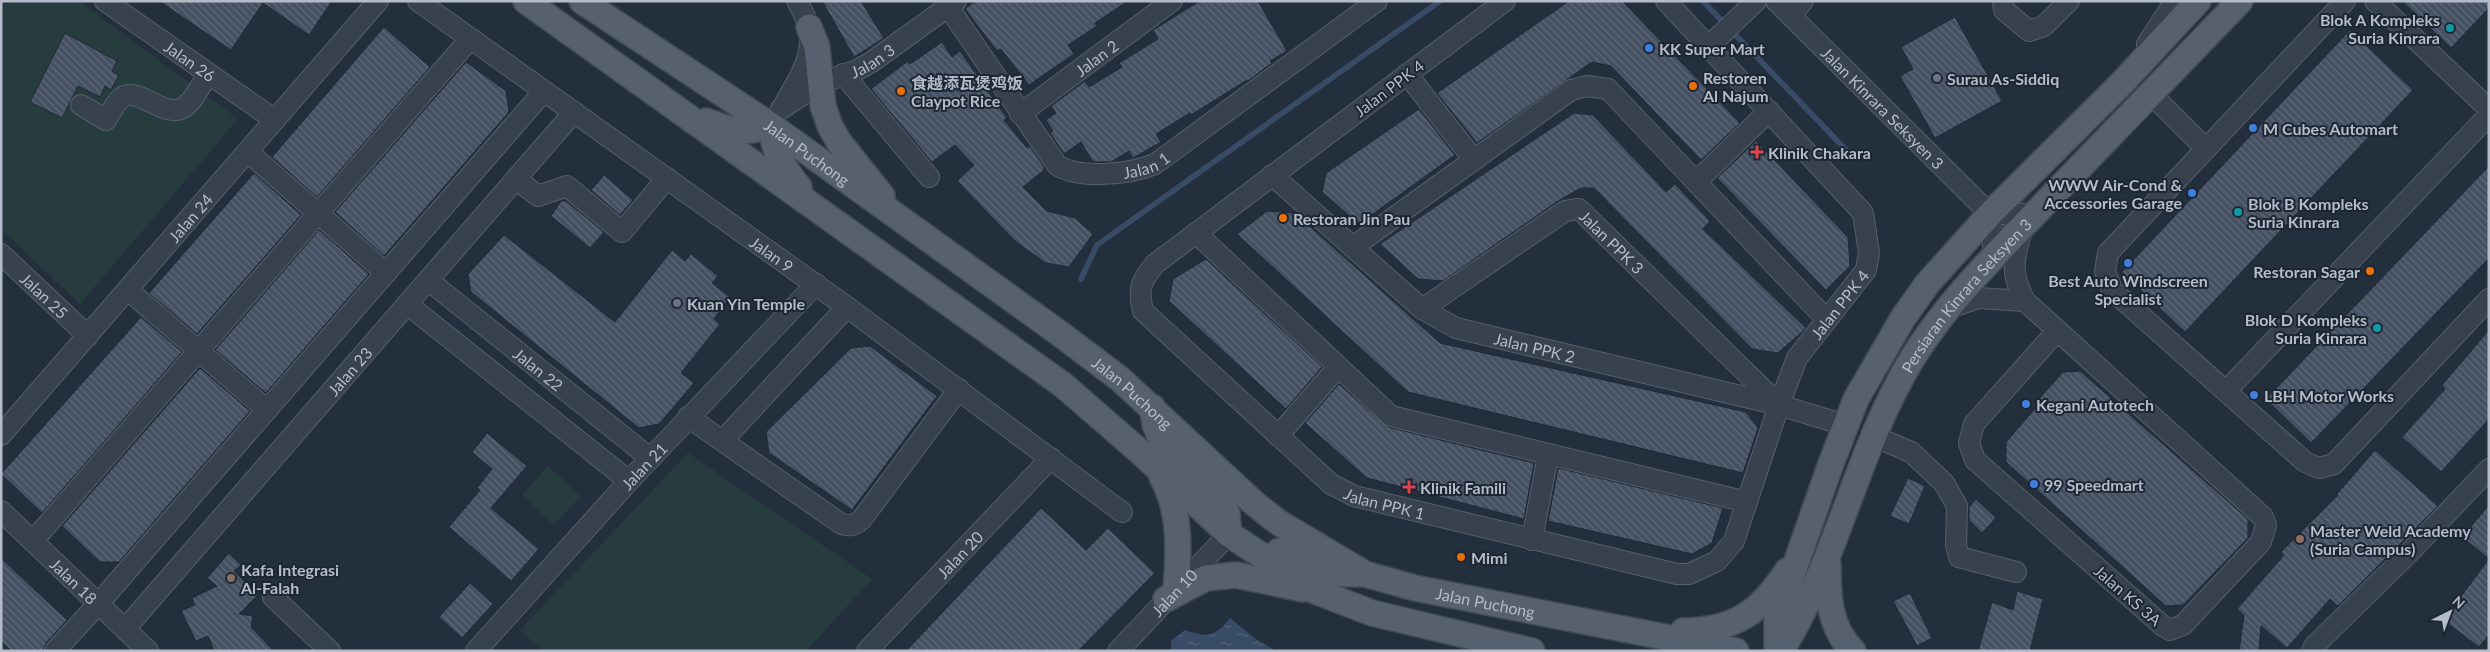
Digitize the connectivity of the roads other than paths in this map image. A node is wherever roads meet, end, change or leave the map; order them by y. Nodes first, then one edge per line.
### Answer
1 (105, 1) edge
2 (378, 1) edge
3 (418, 1) edge
4 (526, 1) edge
5 (582, 1) edge
6 (797, 1) edge
7 (1172, 1) edge
8 (1377, 1) edge
9 (1505, 1) edge
10 (1666, 1) edge
11 (1776, 1) edge
12 (2003, 1) edge
13 (2068, 1) edge
14 (2175, 1) edge
15 (2198, 1) edge
16 (2240, 1) edge
17 (2345, 1) edge
18 (2375, 1) edge
19 (1755, 2) edge
20 (949, 3) edge
21 (1797, 8) edge
22 (809, 27) junction
23 (470, 38) junction
24 (1715, 41) junction
25 (208, 74) junction
26 (843, 74) junction
27 (1407, 74) junction
28 (819, 84) junction
29 (2121, 84) junction
30 (544, 90) junction
31 (2151, 94) junction
32 (81, 105) dead end
33 (2489, 109) edge
34 (1769, 111) junction
35 (574, 112) junction
36 (682, 113) junction
37 (1020, 114) junction
38 (2489, 115) edge
39 (776, 117) junction
40 (275, 120) junction
41 (2206, 149) junction
42 (248, 152) junction
43 (1474, 160) junction
44 (1272, 175) junction
45 (929, 177) dead end
46 (667, 178) junction
47 (516, 179) junction
48 (1696, 182) junction
49 (821, 212) junction
50 (318, 214) junction
51 (1990, 214) junction
52 (2029, 220) junction
53 (912, 229) junction
54 (1196, 233) junction
55 (1353, 247) junction
56 (1, 254) edge
57 (1994, 257) junction
58 (386, 273) junction
59 (428, 280) junction
60 (816, 284) junction
61 (128, 290) junction
62 (2489, 299) edge
63 (2025, 301) junction
64 (407, 304) junction
65 (847, 306) junction
66 (1949, 308) junction
67 (1422, 309) junction
68 (1827, 320) junction
69 (2057, 330) junction
70 (88, 336) junction
71 (198, 351) junction
72 (1338, 366) junction
73 (959, 389) junction
74 (2227, 390) junction
75 (1779, 406) junction
76 (1152, 407) junction
77 (266, 410) junction
78 (688, 417) junction
79 (1845, 425) junction
80 (1, 436) edge
81 (1278, 436) junction
82 (1873, 436) junction
83 (723, 440) junction
84 (1139, 451) junction
85 (1548, 455) junction
86 (650, 458) junction
87 (1051, 458) junction
88 (2489, 469) edge
89 (628, 481) junction
90 (1747, 502) junction
91 (1, 512) edge
92 (1122, 512) dead end
93 (1229, 534) junction
94 (1532, 540) junction
95 (33, 541) junction
96 (1802, 548) junction
97 (1828, 556) junction
98 (2016, 572) dead end
99 (1365, 574) junction
100 (1315, 591) junction
101 (1172, 594) junction
102 (273, 597) dead end
103 (99, 603) junction
104 (125, 628) junction
105 (1644, 632) junction
106 (55, 651) edge
107 (148, 651) edge
108 (330, 651) edge
109 (476, 651) edge
110 (867, 651) edge
111 (1118, 651) edge
112 (1532, 651) edge
113 (1736, 651) edge
114 (1777, 651) edge
115 (1781, 651) edge
116 (1853, 651) edge
117 (2312, 651) edge

1 - 25 street, Jalan 26
2 - 40 street, Jalan 24
3 - 23 street, Jalan 9
4 - 36 main road
5 - 39 main road, Jalan Puchong
6 - 22 street
7 - 37 street, Jalan 2
8 - 37 street, Jalan 1
9 - 27 street, Jalan PPK 4
10 - 24 street, Jalan PPK 4
11 - 21 street, Jalan Kinrara Seksyen 3
12 - 13 street
14 - 29 street
15 - 29 main road, Persiaran Kinrara Seksyen 3
16 - 31 main road, Persiaran Kinrara Seksyen 3
17 - 41 street
18 - 33 street
19 - 24 street
20 - 26 street, Jalan 3
20 - 37 street, Jalan 1
21 - 51 street, Jalan Kinrara Seksyen 3
22 - 28 main road
22 - 39 street
23 - 30 street, Jalan 9
23 - 50 street
24 - 34 street, Jalan PPK 4
25 - 32 street
25 - 40 street, Jalan 26
26 - 28 street, Jalan 3
26 - 45 street
27 - 43 street
27 - 44 street, Jalan PPK 4
28 - 39 street, Jalan 3
28 - 53 main road
29 - 51 main road, Persiaran Kinrara Seksyen 3
30 - 35 street, Jalan 9
30 - 58 street
31 - 41 street
31 - 52 main road, Persiaran Kinrara Seksyen 3
34 - 48 street
34 - 68 street, Jalan PPK 4
35 - 46 street, Jalan 9
35 - 47 street, Jalan 23
36 - 39 main road
36 - 49 main road
38 - 74 street
39 - 49 main road
39 - 53 main road, Jalan Puchong
40 - 42 street, Jalan 24
41 - 74 street
42 - 50 street
42 - 61 street, Jalan 24
43 - 48 street
43 - 55 street
44 - 54 street, Jalan PPK 1
44 - 55 street, Jalan PPK 2
46 - 47 street
46 - 60 street, Jalan 9
47 - 59 street, Jalan 23
48 - 68 street
49 - 84 main road
50 - 58 street
50 - 71 street
51 - 52 street
51 - 57 street
51 - 79 main road, Persiaran Kinrara Seksyen 3
52 - 57 main road, Persiaran Kinrara Seksyen 3
52 - 63 street, Jalan KS 3A
53 - 76 main road, Jalan Puchong
54 - 72 street
54 - 81 street, Jalan PPK 1
55 - 67 street, Jalan PPK 2
56 - 70 street, Jalan 25
57 - 66 main road, Persiaran Kinrara Seksyen 3
58 - 77 street
59 - 64 street, Jalan 23
59 - 86 street, Jalan 22
60 - 65 street, Jalan 9
60 - 78 street, Jalan 21
61 - 70 street, Jalan 24
61 - 71 street
62 - 74 street
63 - 66 street
63 - 69 street, Jalan KS 3A
64 - 89 street, Jalan 22
64 - 104 street, Jalan 23
65 - 73 street, Jalan 9
65 - 83 street
66 - 82 main road, Persiaran Kinrara Seksyen 3
67 - 75 street, Jalan PPK 2
67 - 75 street, Jalan PPK 3
68 - 75 street, Jalan PPK 4
69 - 69 street, Jalan KS 3A
70 - 80 street, Jalan 24
71 - 77 street
71 - 95 street
72 - 81 street
72 - 85 street
73 - 83 street
73 - 87 street, Jalan 9
75 - 79 street, Jalan PPK 2
75 - 90 street, Jalan PPK 1
76 - 93 main road
76 - 99 main road, Jalan Puchong
77 - 103 street
78 - 83 street
78 - 86 street, Jalan 21
79 - 96 main road, Persiaran Kinrara Seksyen 3
81 - 94 street, Jalan PPK 1
82 - 97 main road, Persiaran Kinrara Seksyen 3
82 - 98 street
84 - 93 main road
84 - 101 main road
85 - 90 street
85 - 94 street
86 - 89 street, Jalan 21
87 - 92 street, Jalan 9
87 - 110 street, Jalan 20
88 - 117 street
89 - 109 street, Jalan 21
90 - 94 street, Jalan PPK 1
91 - 95 street, Jalan 18
93 - 99 main road
93 - 100 main road
93 - 101 street, Jalan 10
95 - 103 street, Jalan 18
96 - 105 main road
96 - 114 main road, Persiaran Kinrara Seksyen 3
97 - 115 main road, Persiaran Kinrara Seksyen 3
97 - 116 main road
99 - 105 main road, Jalan Puchong
100 - 101 main road
100 - 112 main road
101 - 111 street, Jalan 10
102 - 108 street
103 - 104 street, Jalan 18
103 - 106 street
104 - 107 street, Jalan 18
105 - 113 main road, Jalan Puchong

